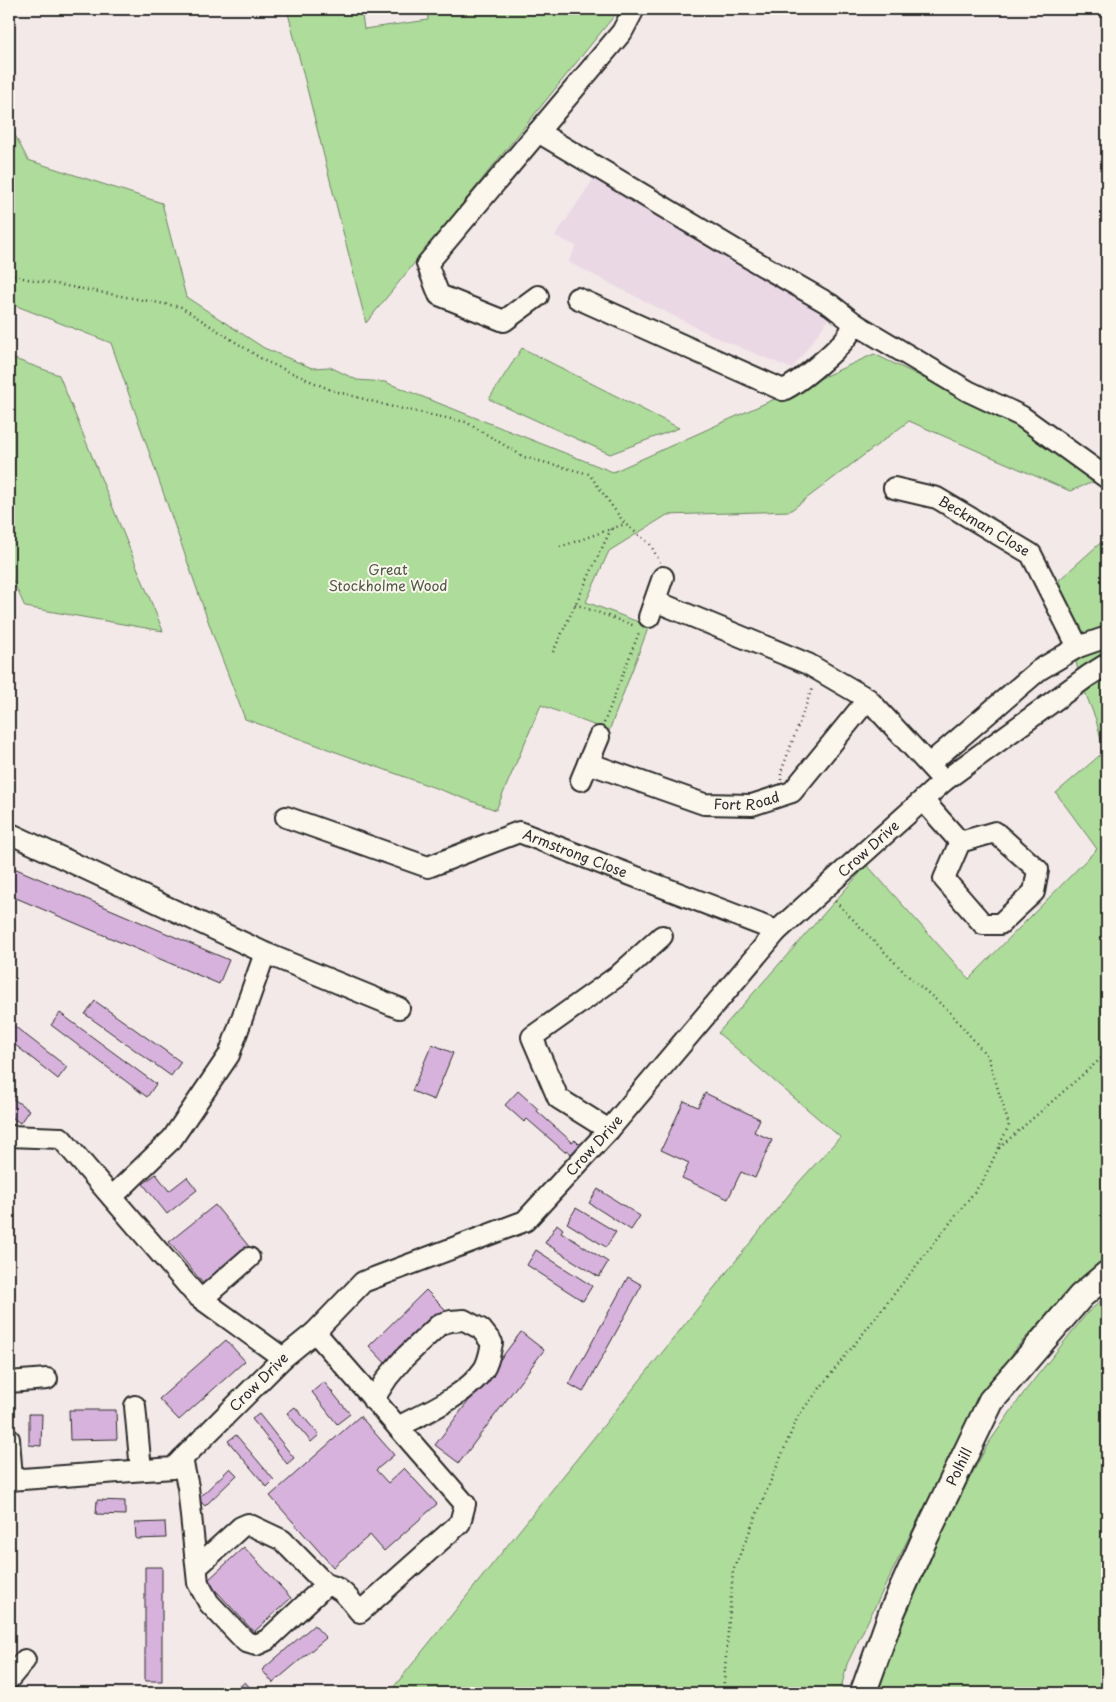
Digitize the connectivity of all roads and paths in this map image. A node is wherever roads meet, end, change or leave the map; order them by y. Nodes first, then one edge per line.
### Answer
1 (634, 9) edge
2 (538, 132) junction
3 (9, 273) edge
4 (538, 296) dead end
5 (577, 298) dead end
6 (854, 323) junction
7 (1107, 478) edge
8 (894, 488) dead end
9 (624, 524) junction
10 (611, 528) junction
11 (560, 547) dead end
12 (663, 577) joint
13 (575, 604) junction
14 (1107, 637) edge
15 (1078, 647) junction
16 (553, 652) dead end
17 (1107, 664) edge
18 (819, 671) junction
19 (868, 699) junction
20 (599, 737) joint
21 (928, 764) junction
22 (944, 781) junction
23 (780, 796) junction
24 (923, 800) junction
25 (286, 818) dead end
26 (9, 833) edge
27 (960, 842) junction
28 (824, 889) junction
29 (777, 931) junction
30 (662, 936) dead end
31 (265, 953) junction
32 (399, 1008) dead end
33 (1107, 1050) edge
34 (608, 1130) junction
35 (9, 1136) edge
36 (998, 1149) junction
37 (112, 1196) junction
38 (249, 1258) dead end
39 (1107, 1274) edge
40 (202, 1299) junction
41 (315, 1332) junction
42 (283, 1358) junction
43 (47, 1379) dead end
44 (9, 1382) edge
45 (373, 1400) junction
46 (135, 1406) dead end
47 (398, 1427) junction
48 (9, 1438) edge
49 (182, 1459) junction
50 (141, 1470) junction
51 (10, 1479) edge
52 (197, 1567) junction
53 (326, 1585) junction
54 (25, 1660) dead end
55 (9, 1679) edge
56 (723, 1693) edge
57 (863, 1693) edge

1 - 2 street
2 - 4 street
2 - 6 street
3 - 9 path
5 - 6 street
6 - 7 street
8 - 15 street, Beckman Close
9 - 10 path
9 - 12 path
10 - 11 path
10 - 13 path
12 - 18 street
13 - 16 path
13 - 20 path
14 - 15 street
15 - 21 street
17 - 22 street, Crow Drive
18 - 19 street
18 - 23 path
19 - 21 street
19 - 23 street, Fort Road
20 - 23 street, Fort Road
21 - 22 street
22 - 24 street, Crow Drive
24 - 27 street
24 - 28 street, Crow Drive
25 - 29 street, Armstrong Close
26 - 31 street
27 - 27 street
28 - 29 street, Crow Drive
28 - 36 path
29 - 34 street, Crow Drive
30 - 34 street
31 - 32 street
31 - 37 street
33 - 36 path
34 - 41 street, Crow Drive
35 - 37 street
36 - 56 path
37 - 40 street
38 - 40 street
39 - 57 main road, Polhill
40 - 42 street
41 - 42 street, Crow Drive
41 - 45 street
42 - 49 street, Crow Drive
43 - 44 street
45 - 47 street
45 - 47 street
46 - 50 street
47 - 53 street
48 - 51 street
49 - 50 street, Crow Drive
49 - 52 street
50 - 51 street, Crow Drive
52 - 53 street
52 - 53 street
54 - 55 street

